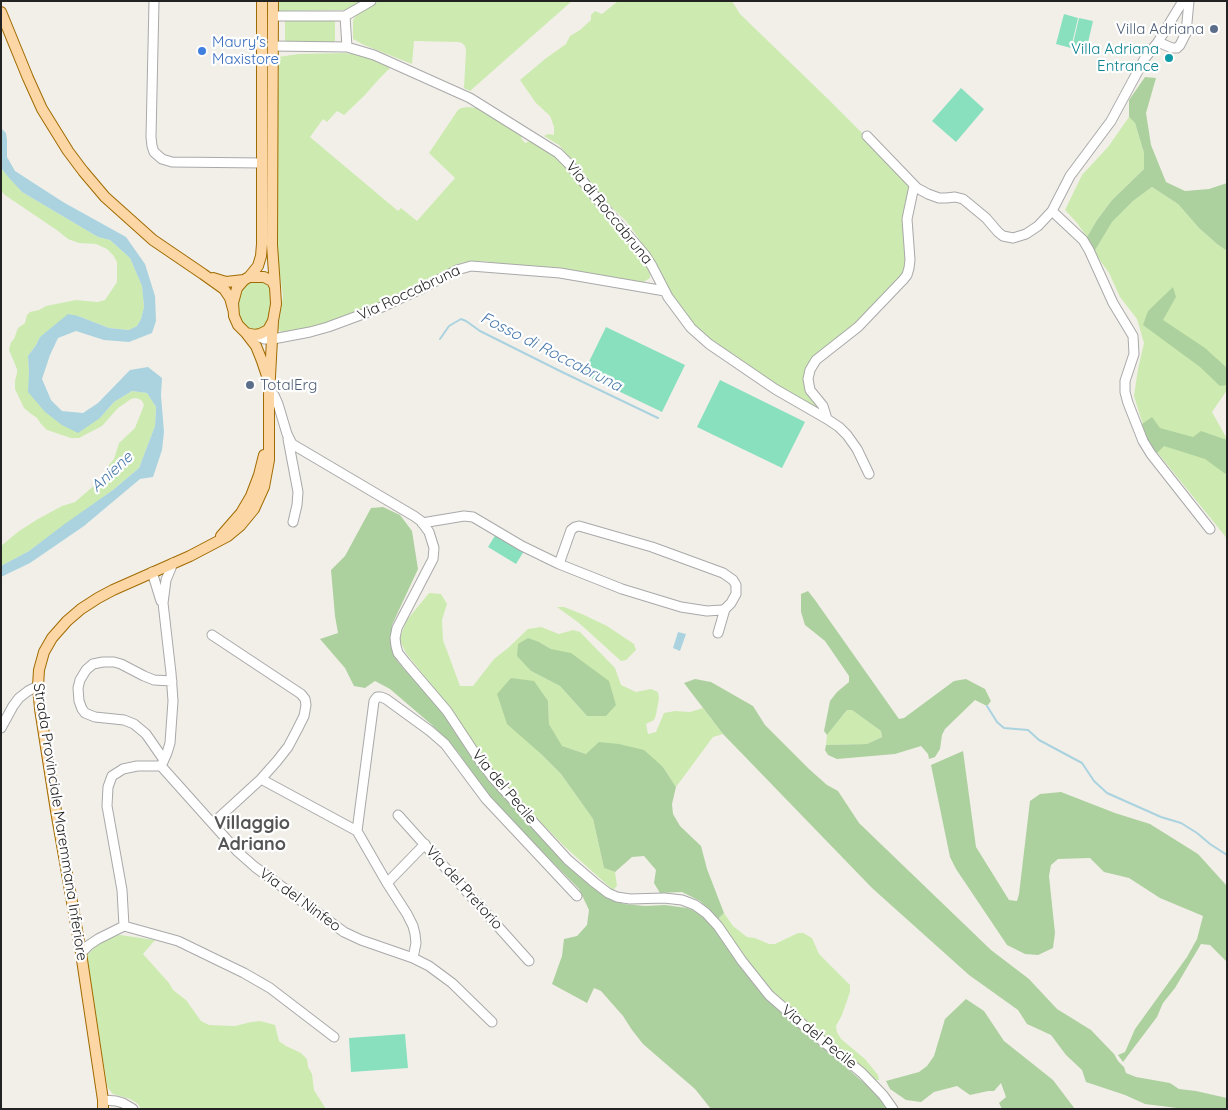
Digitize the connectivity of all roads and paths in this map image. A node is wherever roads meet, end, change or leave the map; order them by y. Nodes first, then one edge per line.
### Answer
1 (154, 1) edge
2 (262, 1) edge
3 (273, 1) edge
4 (370, 1) edge
5 (1183, 1) edge
6 (1189, 1) edge
7 (1, 12) edge
8 (1173, 15) junction
9 (273, 16) junction
10 (345, 16) junction
11 (1187, 18) junction
12 (1158, 42) junction
13 (272, 46) junction
14 (347, 47) junction
15 (867, 136) dead end
16 (262, 163) junction
17 (914, 186) junction
18 (1052, 211) junction
19 (203, 274) junction
20 (246, 278) junction
21 (275, 287) junction
22 (665, 291) junction
23 (233, 309) junction
24 (274, 321) junction
25 (250, 334) junction
26 (273, 339) junction
27 (270, 390) junction
28 (827, 419) junction
29 (287, 434) junction
30 (869, 474) dead end
31 (293, 522) dead end
32 (422, 523) junction
33 (1210, 529) dead end
34 (173, 563) junction
35 (559, 564) junction
36 (152, 572) junction
37 (163, 603) junction
38 (725, 609) junction
39 (718, 633) dead end
40 (212, 635) dead end
41 (172, 681) junction
42 (38, 686) junction
43 (1, 728) edge
44 (163, 763) junction
45 (261, 779) junction
46 (398, 815) dead end
47 (213, 823) junction
48 (357, 831) junction
49 (425, 844) junction
50 (387, 883) junction
51 (577, 896) dead end
52 (124, 926) junction
53 (81, 954) junction
54 (413, 958) junction
55 (529, 961) dead end
56 (492, 1022) dead end
57 (334, 1037) dead end
58 (103, 1105) edge
59 (134, 1109) edge
60 (893, 1109) edge

1 - 16 street
2 - 16 main road
3 - 9 main road
4 - 10 street
5 - 8 street
6 - 11 street
7 - 19 main road
8 - 11 street
8 - 12 street
9 - 10 street
9 - 13 main road
10 - 14 street
11 - 12 street
12 - 18 street
13 - 14 street, Via di Roccabruna
13 - 21 main road
14 - 22 street, Via di Roccabruna
15 - 17 street
16 - 20 main road
17 - 18 street
17 - 28 street
18 - 33 street
19 - 20 main road
19 - 23 main road
20 - 21 main road
20 - 23 main road
21 - 24 main road
22 - 26 street, Via Roccabruna
22 - 28 street, Via di Roccabruna
23 - 25 main road
24 - 25 main road
24 - 26 main road, Strada Provinciale Maremmana Inferiore
25 - 26 street
25 - 27 main road, Strada Provinciale Maremmana Inferiore
26 - 27 main road, Strada Provinciale Maremmana Inferiore
27 - 29 street, Via del Pecile
27 - 34 main road, Strada Provinciale Maremmana Inferiore
28 - 30 street, Via di Roccabruna
29 - 31 street
29 - 32 street, Via del Pecile
32 - 35 street
32 - 60 street, Via del Pecile
34 - 36 main road, Strada Provinciale Maremmana Inferiore
34 - 37 street
35 - 38 street
35 - 38 street
36 - 37 street
36 - 42 main road, Strada Provinciale Maremmana Inferiore
37 - 41 street
38 - 39 street
40 - 45 street
41 - 44 street
41 - 44 street, Via del Ninfeo
42 - 43 street
42 - 53 main road, Strada Provinciale Maremmana Inferiore
44 - 47 street, Via del Ninfeo
44 - 52 street
45 - 47 street
45 - 48 street
46 - 49 street, Via del Pretorio
47 - 54 street, Via del Ninfeo
48 - 50 street
48 - 51 street, Via del Pecile
49 - 50 street
49 - 55 street, Via del Pretorio
50 - 54 street
52 - 53 street
52 - 57 street
53 - 58 main road, Strada Provinciale Maremmana Inferiore
54 - 56 street, Via del Ninfeo
58 - 59 street

